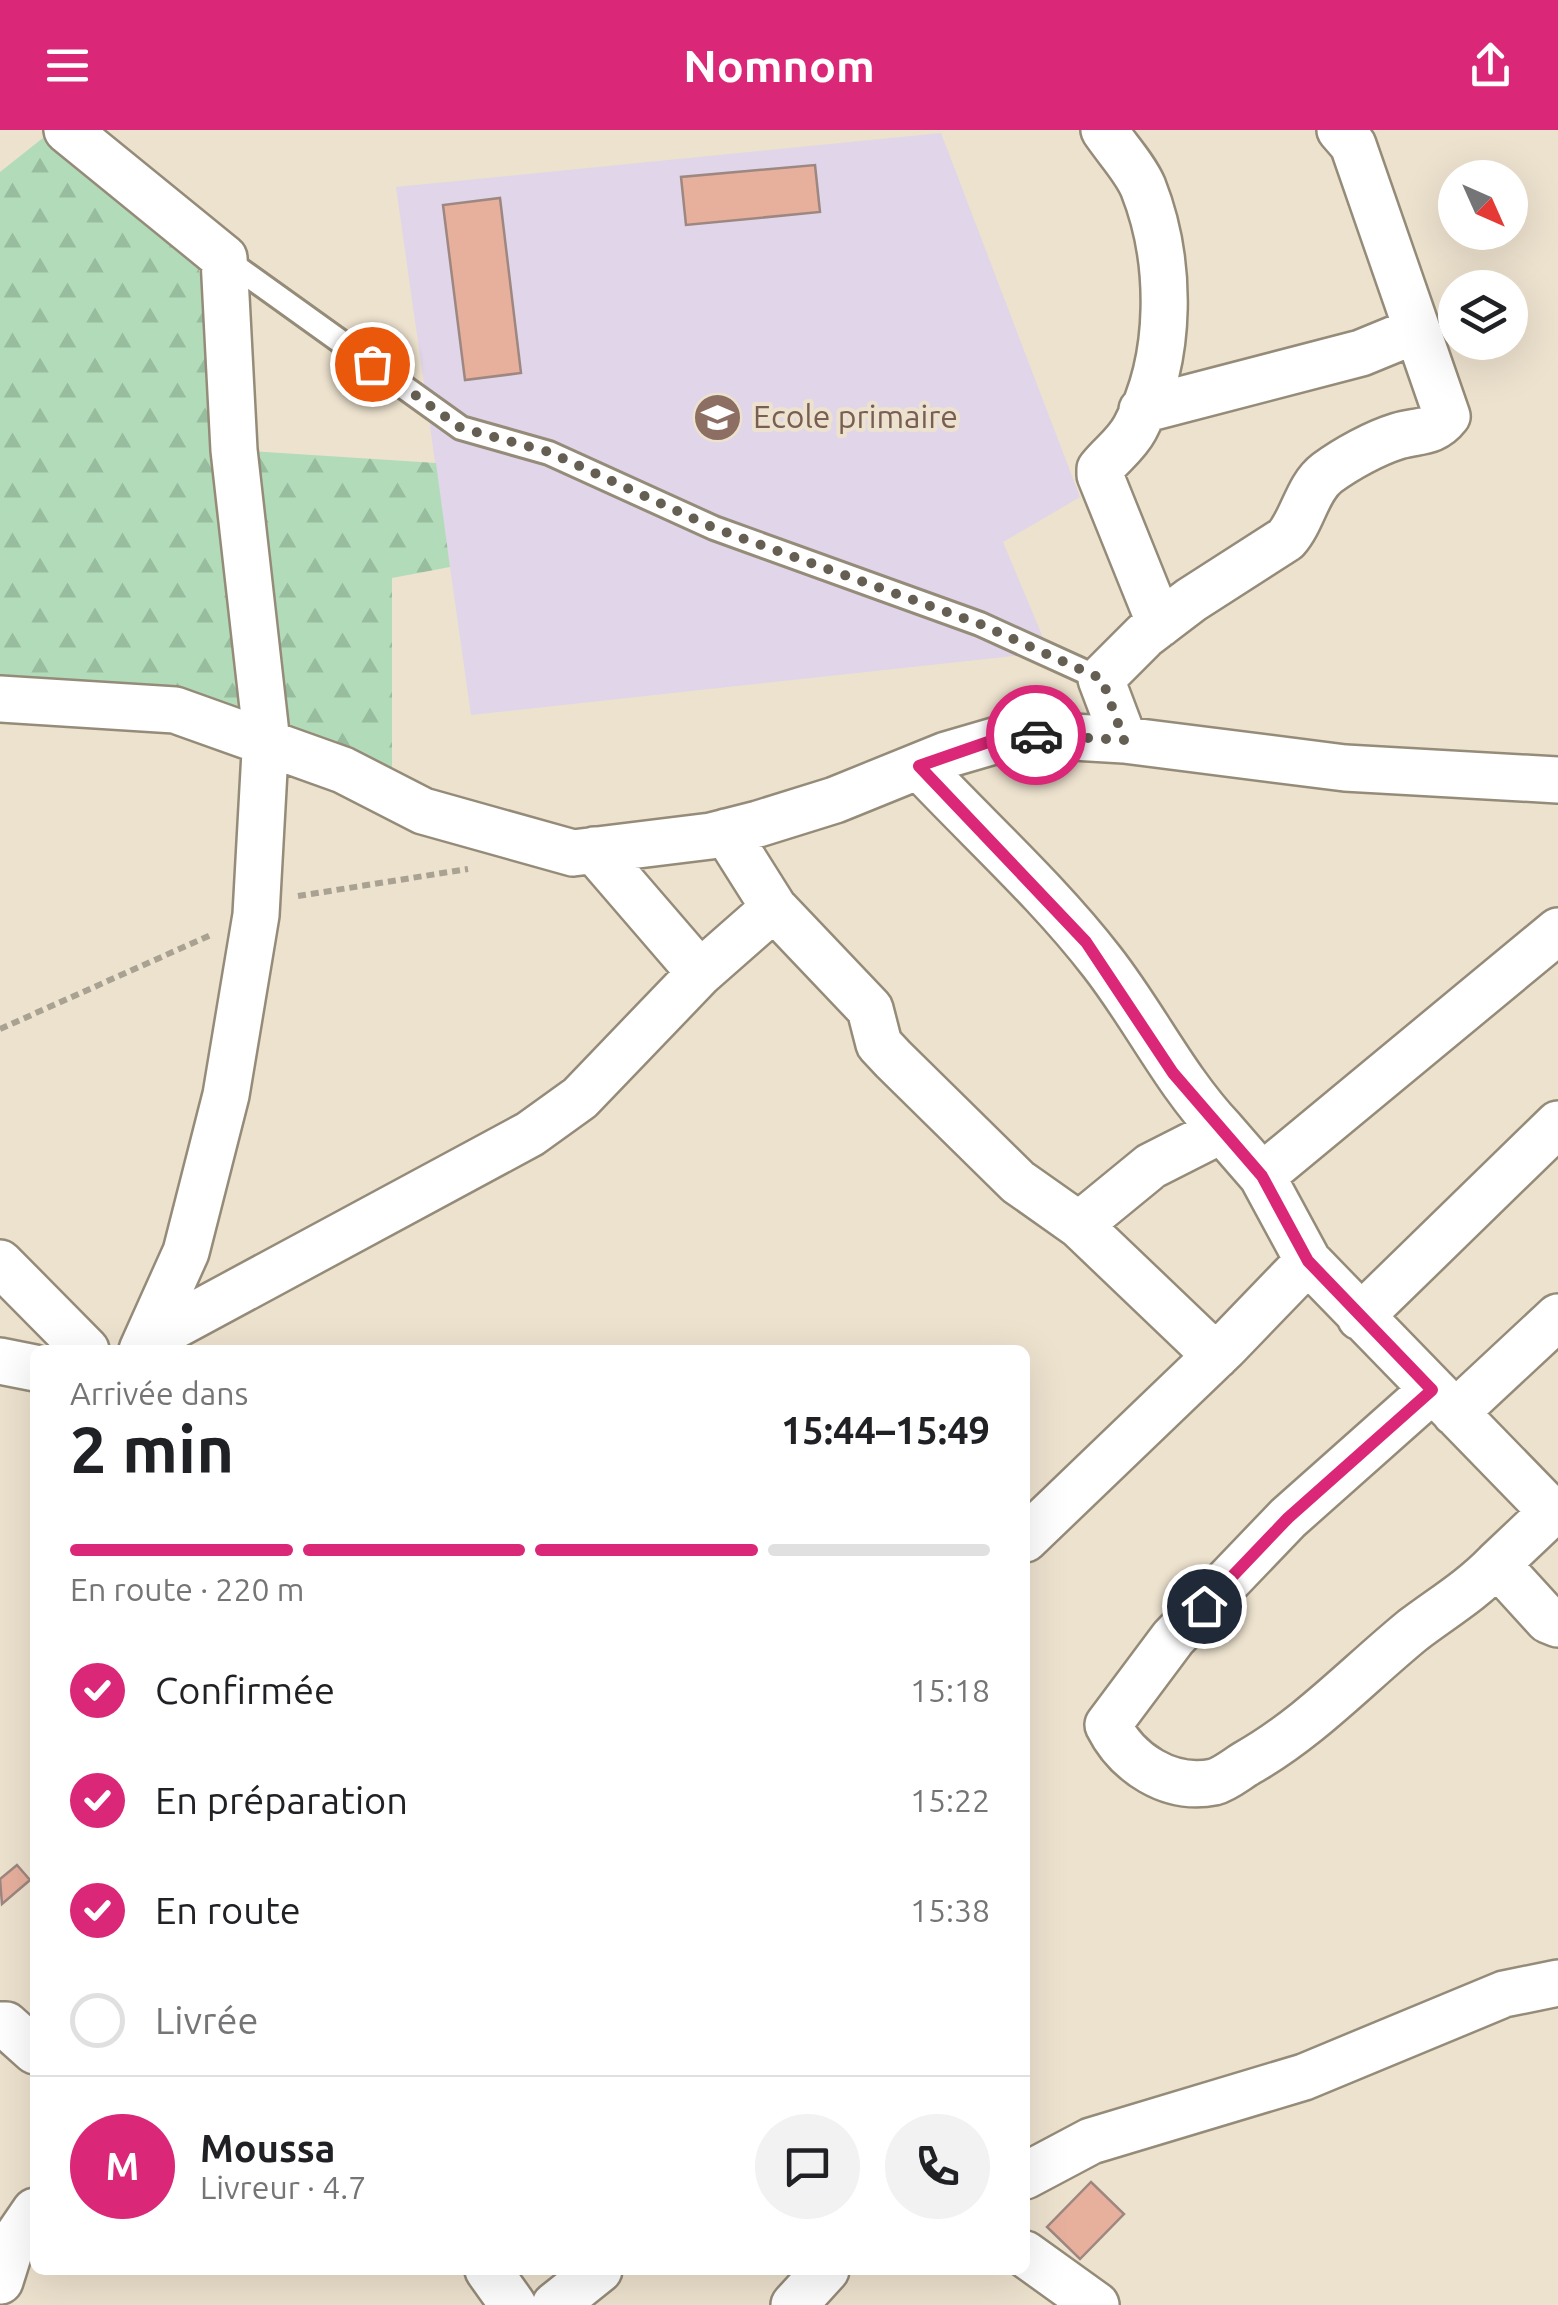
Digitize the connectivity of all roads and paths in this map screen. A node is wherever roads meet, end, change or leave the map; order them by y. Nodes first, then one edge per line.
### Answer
1 (72, 130) edge
2 (1104, 130) edge
3 (1340, 130) edge
4 (224, 258) junction
5 (1417, 330) junction
6 (1142, 410) junction
7 (1160, 624) junction
8 (1102, 679) junction
9 (0, 700) edge
10 (266, 739) junction
11 (1124, 740) junction
12 (919, 766) junction
13 (1558, 780) edge
14 (726, 832) junction
15 (594, 850) junction
16 (774, 908) junction
17 (1558, 931) edge
18 (700, 973) junction
19 (1558, 1124) edge
20 (1222, 1130) junction
21 (1262, 1176) junction
22 (1079, 1225) junction
23 (1308, 1261) junction
24 (0, 1263) edge
25 (1558, 1316) edge
26 (1360, 1318) junction
27 (81, 1345) edge
28 (145, 1345) edge
29 (1216, 1356) junction
30 (0, 1361) edge
31 (30, 1367) edge
32 (1443, 1401) junction
33 (1555, 1509) edge
34 (1030, 1534) edge
35 (1497, 1564) junction
36 (1558, 1624) edge
37 (1558, 1984) edge
38 (0, 2025) edge
39 (30, 2047) edge
40 (1030, 2173) edge
41 (30, 2218) edge
42 (1030, 2258) edge
43 (492, 2275) edge
44 (593, 2275) edge
45 (821, 2275) edge
46 (0, 2283) edge
47 (1, 2305) edge
48 (513, 2305) edge
49 (556, 2305) edge
50 (794, 2305) edge
51 (1096, 2305) edge

1 - 4 street
2 - 6 street
3 - 5 street
4 - 8 lane
4 - 10 street
5 - 6 street
5 - 7 street
6 - 7 street
7 - 8 street
8 - 11 street
9 - 10 street
10 - 15 street
10 - 28 street
11 - 12 street
11 - 13 street
12 - 14 street
12 - 20 street
14 - 15 street
14 - 16 street
15 - 18 street
16 - 18 street
16 - 22 street
17 - 21 street
18 - 28 street
19 - 26 street
20 - 21 street
20 - 22 street
21 - 23 street
22 - 29 street
23 - 26 street
23 - 29 street
24 - 27 street
25 - 32 street
26 - 32 street
29 - 34 street
30 - 31 street
32 - 33 street
32 - 35 street
33 - 35 street
35 - 36 street
37 - 40 street
38 - 39 street
41 - 46 street
42 - 51 street
43 - 48 street
44 - 49 street
45 - 50 street
46 - 47 street

